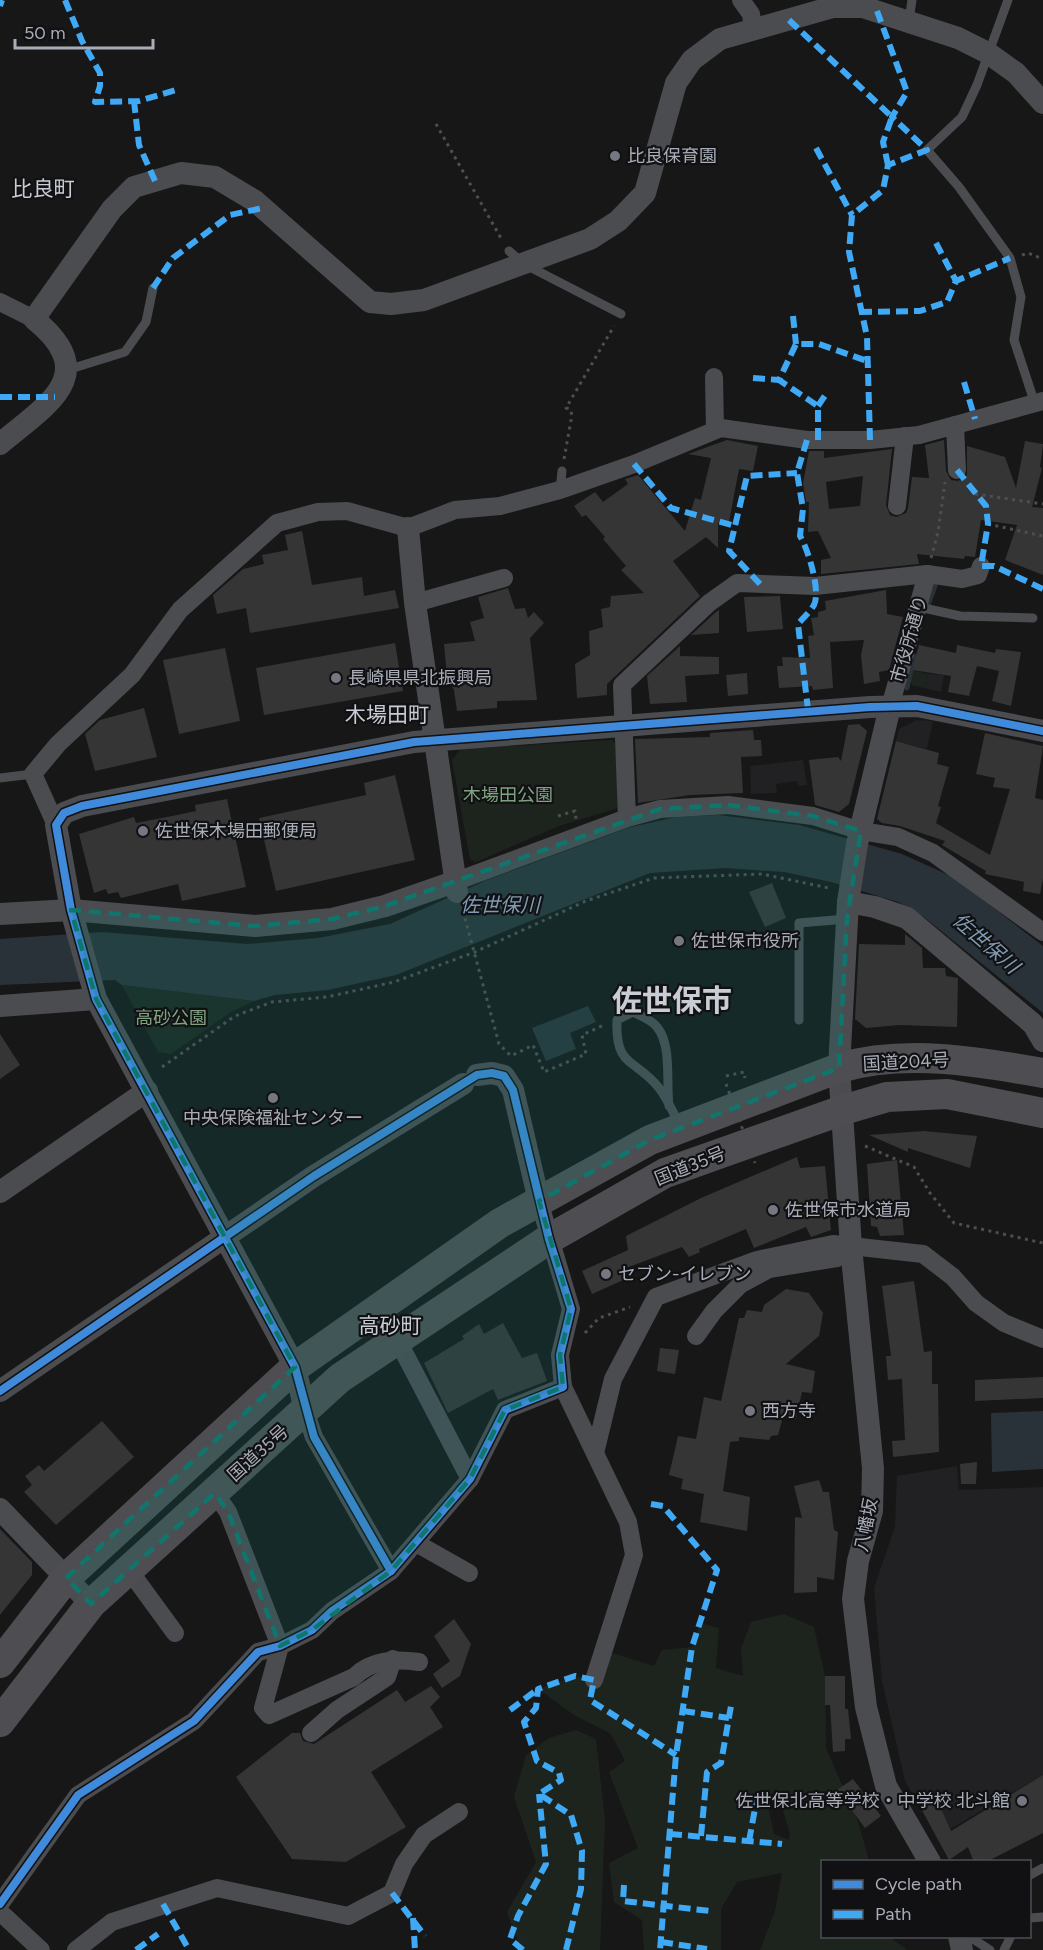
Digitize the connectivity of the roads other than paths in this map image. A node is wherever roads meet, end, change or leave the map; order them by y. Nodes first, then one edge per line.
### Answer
1 (741, 0) edge
2 (912, 0) edge
3 (1008, 0) edge
4 (909, 23) junction
5 (753, 29) junction
6 (988, 52) junction
7 (1043, 103) edge
8 (517, 258) junction
9 (153, 288) dead end
10 (0, 302) edge
11 (621, 314) road end
12 (34, 319) junction
13 (67, 370) junction
14 (714, 377) dead end
15 (1039, 403) edge
16 (955, 425) junction
17 (715, 430) junction
18 (905, 436) junction
19 (0, 444) edge
20 (957, 470) road end
21 (562, 471) road end
22 (560, 490) junction
23 (897, 507) dead end
24 (408, 528) junction
25 (981, 566) dead end
26 (927, 574) junction
27 (504, 578) dead end
28 (415, 603) junction
29 (919, 606) junction
30 (1033, 618) dead end
31 (890, 706) junction
32 (622, 725) junction
33 (1043, 731) edge
34 (434, 740) junction
35 (33, 774) junction
36 (0, 778) edge
37 (627, 818) junction
38 (56, 825) junction
39 (859, 837) junction
40 (456, 887) junction
41 (844, 900) junction
42 (0, 914) edge
43 (73, 918) junction
44 (1043, 932) edge
45 (93, 991) junction
46 (0, 1006) edge
47 (799, 1020) dead end
48 (1043, 1041) edge
49 (1041, 1064) edge
50 (839, 1068) junction
51 (147, 1091) junction
52 (733, 1095) joint
53 (1043, 1113) edge
54 (675, 1117) junction
55 (849, 1131) junction
56 (754, 1152) joint
57 (0, 1192) edge
58 (540, 1201) junction
59 (226, 1236) junction
60 (549, 1239) junction
61 (852, 1247) junction
62 (696, 1336) dead end
63 (397, 1339) junction
64 (1043, 1339) edge
65 (295, 1367) junction
66 (563, 1387) junction
67 (0, 1391) edge
68 (305, 1410) junction
69 (595, 1453) junction
70 (470, 1479) junction
71 (214, 1492) junction
72 (0, 1509) edge
73 (416, 1543) junction
74 (129, 1570) junction
75 (392, 1571) junction
76 (468, 1573) dead end
77 (66, 1578) junction
78 (91, 1604) junction
79 (175, 1633) dead end
80 (280, 1646) junction
81 (393, 1659) junction
82 (419, 1662) dead end
83 (0, 1663) edge
84 (594, 1680) dead end
85 (0, 1722) edge
86 (310, 1733) dead end
87 (459, 1812) dead end
88 (929, 1860) edge
89 (0, 1904) edge
90 (0, 1912) edge
91 (961, 1943) edge
92 (41, 1950) edge
93 (76, 1950) edge
94 (990, 1950) edge

1 - 5 street
2 - 4 lane
3 - 6 lane
4 - 5 street
4 - 6 street
5 - 8 street
6 - 7 street
6 - 15 lane
8 - 11 lane
8 - 12 street
9 - 13 lane
10 - 12 street
12 - 13 street
13 - 19 street
14 - 17 street
15 - 16 street
16 - 18 street
16 - 20 street
17 - 18 street
17 - 22 street
18 - 23 street
21 - 22 lane
22 - 24 street
24 - 28 street
24 - 35 street
25 - 26 street
26 - 29 street, 市役所通り
26 - 32 street
27 - 28 street
28 - 34 street
29 - 30 lane
29 - 31 street, 市役所通り
31 - 32 street
31 - 33 street
31 - 39 street, 市役所通り
32 - 34 street
32 - 37 street
34 - 38 street
34 - 40 street
35 - 36 lane
35 - 38 street
37 - 39 street
37 - 40 street
38 - 43 street
39 - 41 street, 市役所通り
39 - 44 street
40 - 43 street
41 - 47 lane
41 - 48 street
41 - 50 street
42 - 43 street
43 - 45 street
45 - 46 street
45 - 51 street
49 - 50 highway, 国道204号
50 - 52 highway, 国道204号
50 - 55 street
51 - 57 street
51 - 59 street
52 - 54 highway, 国道35号
53 - 55 highway, 国道204号
54 - 54 lane
54 - 58 highway, 国道35号
55 - 56 highway, 国道204号
55 - 61 street, 八幡坂
56 - 60 highway, 国道35号
58 - 59 street
58 - 60 street
58 - 65 highway, 国道35号
59 - 65 street
59 - 67 street
60 - 63 highway, 国道35号
60 - 66 street
61 - 62 street
61 - 64 street
61 - 69 street
61 - 88 street, 八幡坂
63 - 68 highway, 国道35号
63 - 70 street
65 - 68 street
65 - 77 highway, 国道35号
66 - 69 street
66 - 70 street
68 - 71 highway, 国道35号
68 - 75 street
69 - 84 street
70 - 73 street
71 - 74 highway, 国道35号
71 - 80 street
72 - 77 street
73 - 75 street
73 - 76 street
74 - 78 highway, 国道35号
74 - 79 street
75 - 80 street
77 - 78 street
77 - 83 highway, 国道35号
78 - 85 highway, 国道35号
80 - 81 street
80 - 89 street
81 - 82 street
81 - 86 street
87 - 93 street
90 - 92 street
91 - 94 lane

